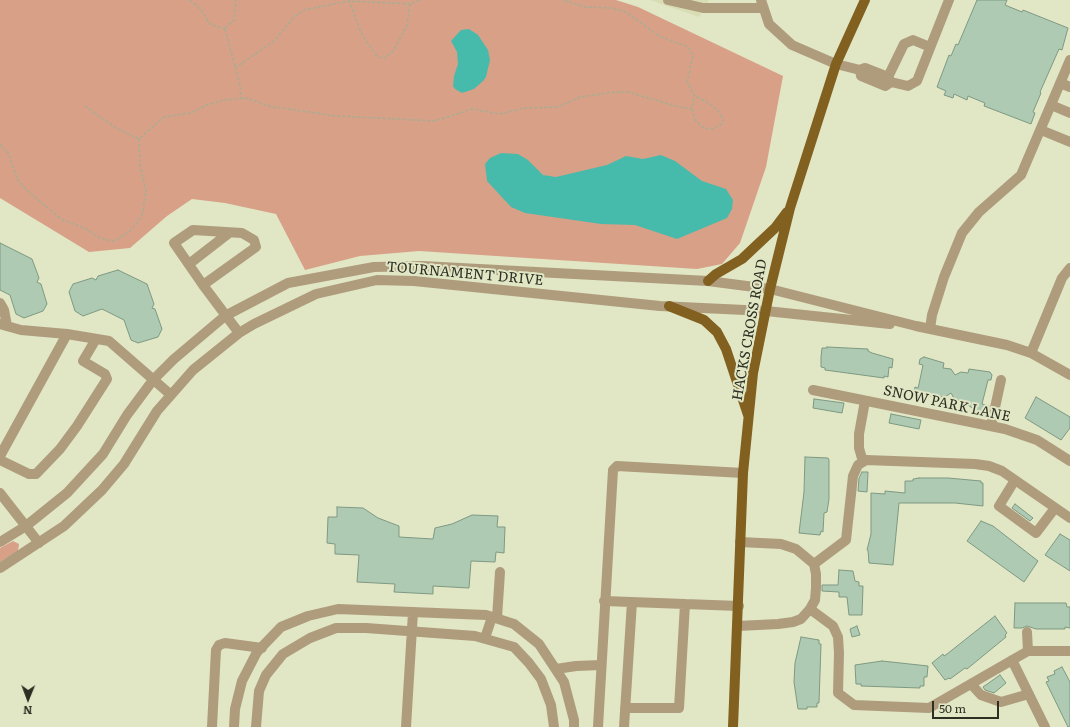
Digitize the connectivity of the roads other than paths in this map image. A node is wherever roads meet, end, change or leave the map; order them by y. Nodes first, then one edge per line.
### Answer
1 (668, 0) edge
2 (865, 0) edge
3 (949, 0) edge
4 (689, 3) edge
5 (762, 4) edge
6 (930, 47) junction
7 (1070, 61) edge
8 (836, 64) junction
9 (889, 80) junction
10 (1065, 85) edge
11 (1051, 105) junction
12 (1070, 113) edge
13 (1041, 130) junction
14 (1070, 142) edge
15 (790, 208) junction
16 (229, 233) junction
17 (188, 264) junction
18 (1070, 268) edge
19 (708, 281) junction
20 (203, 285) junction
21 (770, 289) junction
22 (0, 303) edge
23 (669, 306) junction
24 (766, 311) junction
25 (225, 316) junction
26 (4, 325) edge
27 (916, 326) junction
28 (930, 329) junction
29 (239, 333) junction
30 (67, 334) junction
31 (96, 338) junction
32 (1031, 353) junction
33 (1070, 376) edge
34 (153, 380) junction
35 (1001, 380) dead end
36 (813, 390) dead end
37 (171, 395) junction
38 (865, 401) junction
39 (749, 418) junction
40 (991, 426) junction
41 (0, 456) edge
42 (0, 460) edge
43 (1070, 460) edge
44 (863, 462) junction
45 (743, 473) junction
46 (1015, 480) junction
47 (0, 493) edge
48 (1055, 508) junction
49 (1070, 518) edge
50 (26, 526) junction
51 (0, 542) edge
52 (740, 542) junction
53 (39, 543) junction
54 (814, 564) junction
55 (0, 568) edge
56 (500, 572) dead end
57 (604, 601) junction
58 (632, 602) junction
59 (685, 604) junction
60 (739, 606) junction
61 (810, 609) junction
62 (334, 610) junction
63 (413, 612) junction
64 (495, 617) junction
65 (738, 626) junction
66 (336, 628) junction
67 (411, 631) junction
68 (1027, 632) dead end
69 (485, 638) junction
70 (262, 648) junction
71 (1028, 651) junction
72 (1070, 651) edge
73 (1012, 660) junction
74 (601, 665) junction
75 (556, 669) junction
76 (971, 684) junction
77 (1029, 694) junction
78 (625, 708) junction
79 (212, 727) edge
80 (234, 727) edge
81 (256, 727) edge
82 (406, 727) edge
83 (554, 727) edge
84 (574, 727) edge
85 (598, 727) edge
86 (624, 727) edge
87 (733, 727) edge
88 (1045, 727) edge

1 - 4 street
2 - 8 main road, HACKS CROSS ROAD
3 - 6 street
4 - 5 street
5 - 8 street
6 - 9 street
6 - 9 street
7 - 10 street
8 - 9 street
8 - 15 main road, HACKS CROSS ROAD
10 - 11 street
11 - 12 street
11 - 13 street
13 - 14 street
13 - 28 street
15 - 19 main road
15 - 21 main road, HACKS CROSS ROAD
16 - 17 street
16 - 17 street
16 - 20 street
17 - 20 street
18 - 32 street
19 - 21 street, TOURNAMENT DRIVE
19 - 25 street, TOURNAMENT DRIVE
20 - 25 street
21 - 24 main road, HACKS CROSS ROAD
21 - 27 street, TOURNAMENT DRIVE
22 - 26 street
23 - 24 street, TOURNAMENT DRIVE
23 - 29 street, TOURNAMENT DRIVE
23 - 39 main road
24 - 27 street, TOURNAMENT DRIVE
24 - 39 main road, HACKS CROSS ROAD
25 - 29 street
25 - 34 street, TOURNAMENT DRIVE
26 - 30 street
27 - 28 street, TOURNAMENT DRIVE
28 - 32 street, TOURNAMENT DRIVE
29 - 37 street, TOURNAMENT DRIVE
30 - 31 street
30 - 41 street
31 - 34 street
31 - 42 street
32 - 33 street, TOURNAMENT DRIVE
34 - 37 street
34 - 50 street, TOURNAMENT DRIVE
35 - 40 street
36 - 38 street, SNOW PARK LANE
37 - 53 street, TOURNAMENT DRIVE
38 - 40 street, SNOW PARK LANE
38 - 44 street
39 - 45 main road, HACKS CROSS ROAD
40 - 43 street, SNOW PARK LANE
44 - 46 street
44 - 54 street
45 - 52 main road, HACKS CROSS ROAD
45 - 57 street
46 - 48 street
46 - 48 street
47 - 50 street
48 - 49 street
50 - 51 street, TOURNAMENT DRIVE
50 - 53 street
52 - 54 street
52 - 60 main road, HACKS CROSS ROAD
53 - 55 street, TOURNAMENT DRIVE
54 - 61 street
56 - 64 street
57 - 58 street
57 - 74 street
58 - 59 street
58 - 78 street
59 - 60 street
59 - 78 street
60 - 65 main road, HACKS CROSS ROAD
61 - 65 street
61 - 76 street
62 - 63 street
62 - 66 street
62 - 70 street
63 - 64 street
63 - 67 street
64 - 69 street
64 - 75 street
65 - 87 main road, HACKS CROSS ROAD
66 - 67 street
66 - 81 street
67 - 69 street
67 - 82 street
68 - 71 street
69 - 83 street
70 - 79 street
70 - 80 street
71 - 72 street
71 - 73 street
73 - 76 street
73 - 77 street
74 - 75 street
74 - 85 street
75 - 84 street
76 - 77 street
77 - 88 street
78 - 86 street

